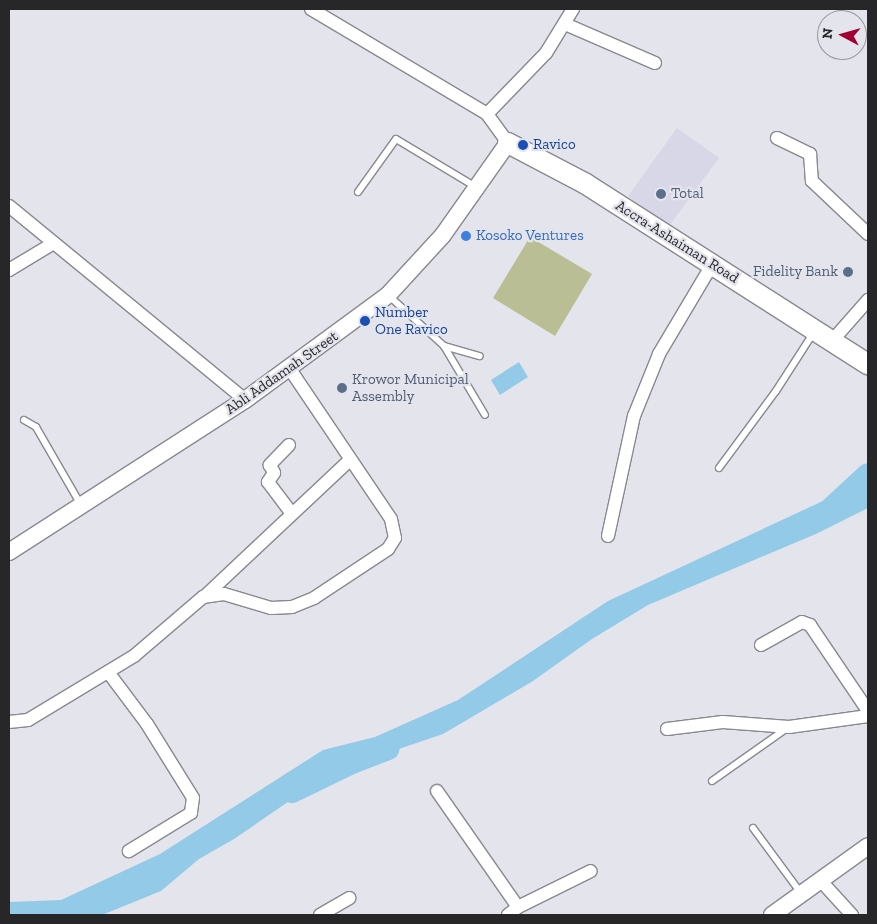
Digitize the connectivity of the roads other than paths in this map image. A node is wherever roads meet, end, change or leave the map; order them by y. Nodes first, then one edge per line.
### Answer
1 (311, 9) edge
2 (573, 9) edge
3 (565, 24) junction
4 (655, 63) dead end
5 (487, 114) junction
6 (777, 138) dead end
7 (508, 142) junction
8 (476, 187) junction
9 (358, 192) dead end
10 (9, 206) edge
11 (868, 234) edge
12 (54, 243) junction
13 (713, 263) junction
14 (9, 270) edge
15 (388, 295) junction
16 (868, 300) edge
17 (824, 336) junction
18 (444, 346) junction
19 (480, 356) dead end
20 (868, 364) edge
21 (289, 368) junction
22 (245, 400) junction
23 (485, 415) dead end
24 (24, 420) dead end
25 (290, 445) dead end
26 (349, 461) junction
27 (718, 468) dead end
28 (81, 507) junction
29 (292, 514) junction
30 (608, 536) dead end
31 (9, 552) edge
32 (203, 597) junction
33 (761, 645) dead end
34 (108, 672) junction
35 (867, 710) edge
36 (9, 722) edge
37 (789, 727) junction
38 (667, 729) dead end
39 (712, 781) dead end
40 (437, 791) dead end
41 (753, 828) dead end
42 (868, 846) edge
43 (129, 851) dead end
44 (591, 871) dead end
45 (821, 880) junction
46 (802, 894) junction
47 (350, 898) dead end
48 (513, 911) edge
49 (320, 915) edge
50 (772, 915) edge
51 (852, 915) edge

1 - 5 street
2 - 3 street
3 - 4 street
3 - 5 street
5 - 7 street
6 - 11 street
7 - 8 street, Abli Addamah Street
7 - 13 main road, Accra-Ashaiman Road
8 - 9 lane
8 - 15 street, Abli Addamah Street
10 - 12 street
12 - 14 street
12 - 22 street
13 - 17 main road, Accra-Ashaiman Road
13 - 30 street
15 - 18 lane
15 - 21 street, Abli Addamah Street
16 - 17 street
17 - 20 main road, Accra-Ashaiman Road
17 - 27 lane
18 - 19 lane
18 - 23 lane
21 - 22 street, Abli Addamah Street
21 - 26 street
22 - 28 street, Abli Addamah Street
24 - 28 lane
25 - 29 street
26 - 29 street
26 - 32 street
28 - 31 street, Abli Addamah Street
29 - 32 street
32 - 34 street
33 - 35 street
34 - 36 street
34 - 43 street
35 - 37 street
37 - 38 street
37 - 39 lane
40 - 48 street
41 - 46 lane
42 - 45 street
44 - 48 street
45 - 46 street
45 - 51 street
46 - 50 street
47 - 49 street

